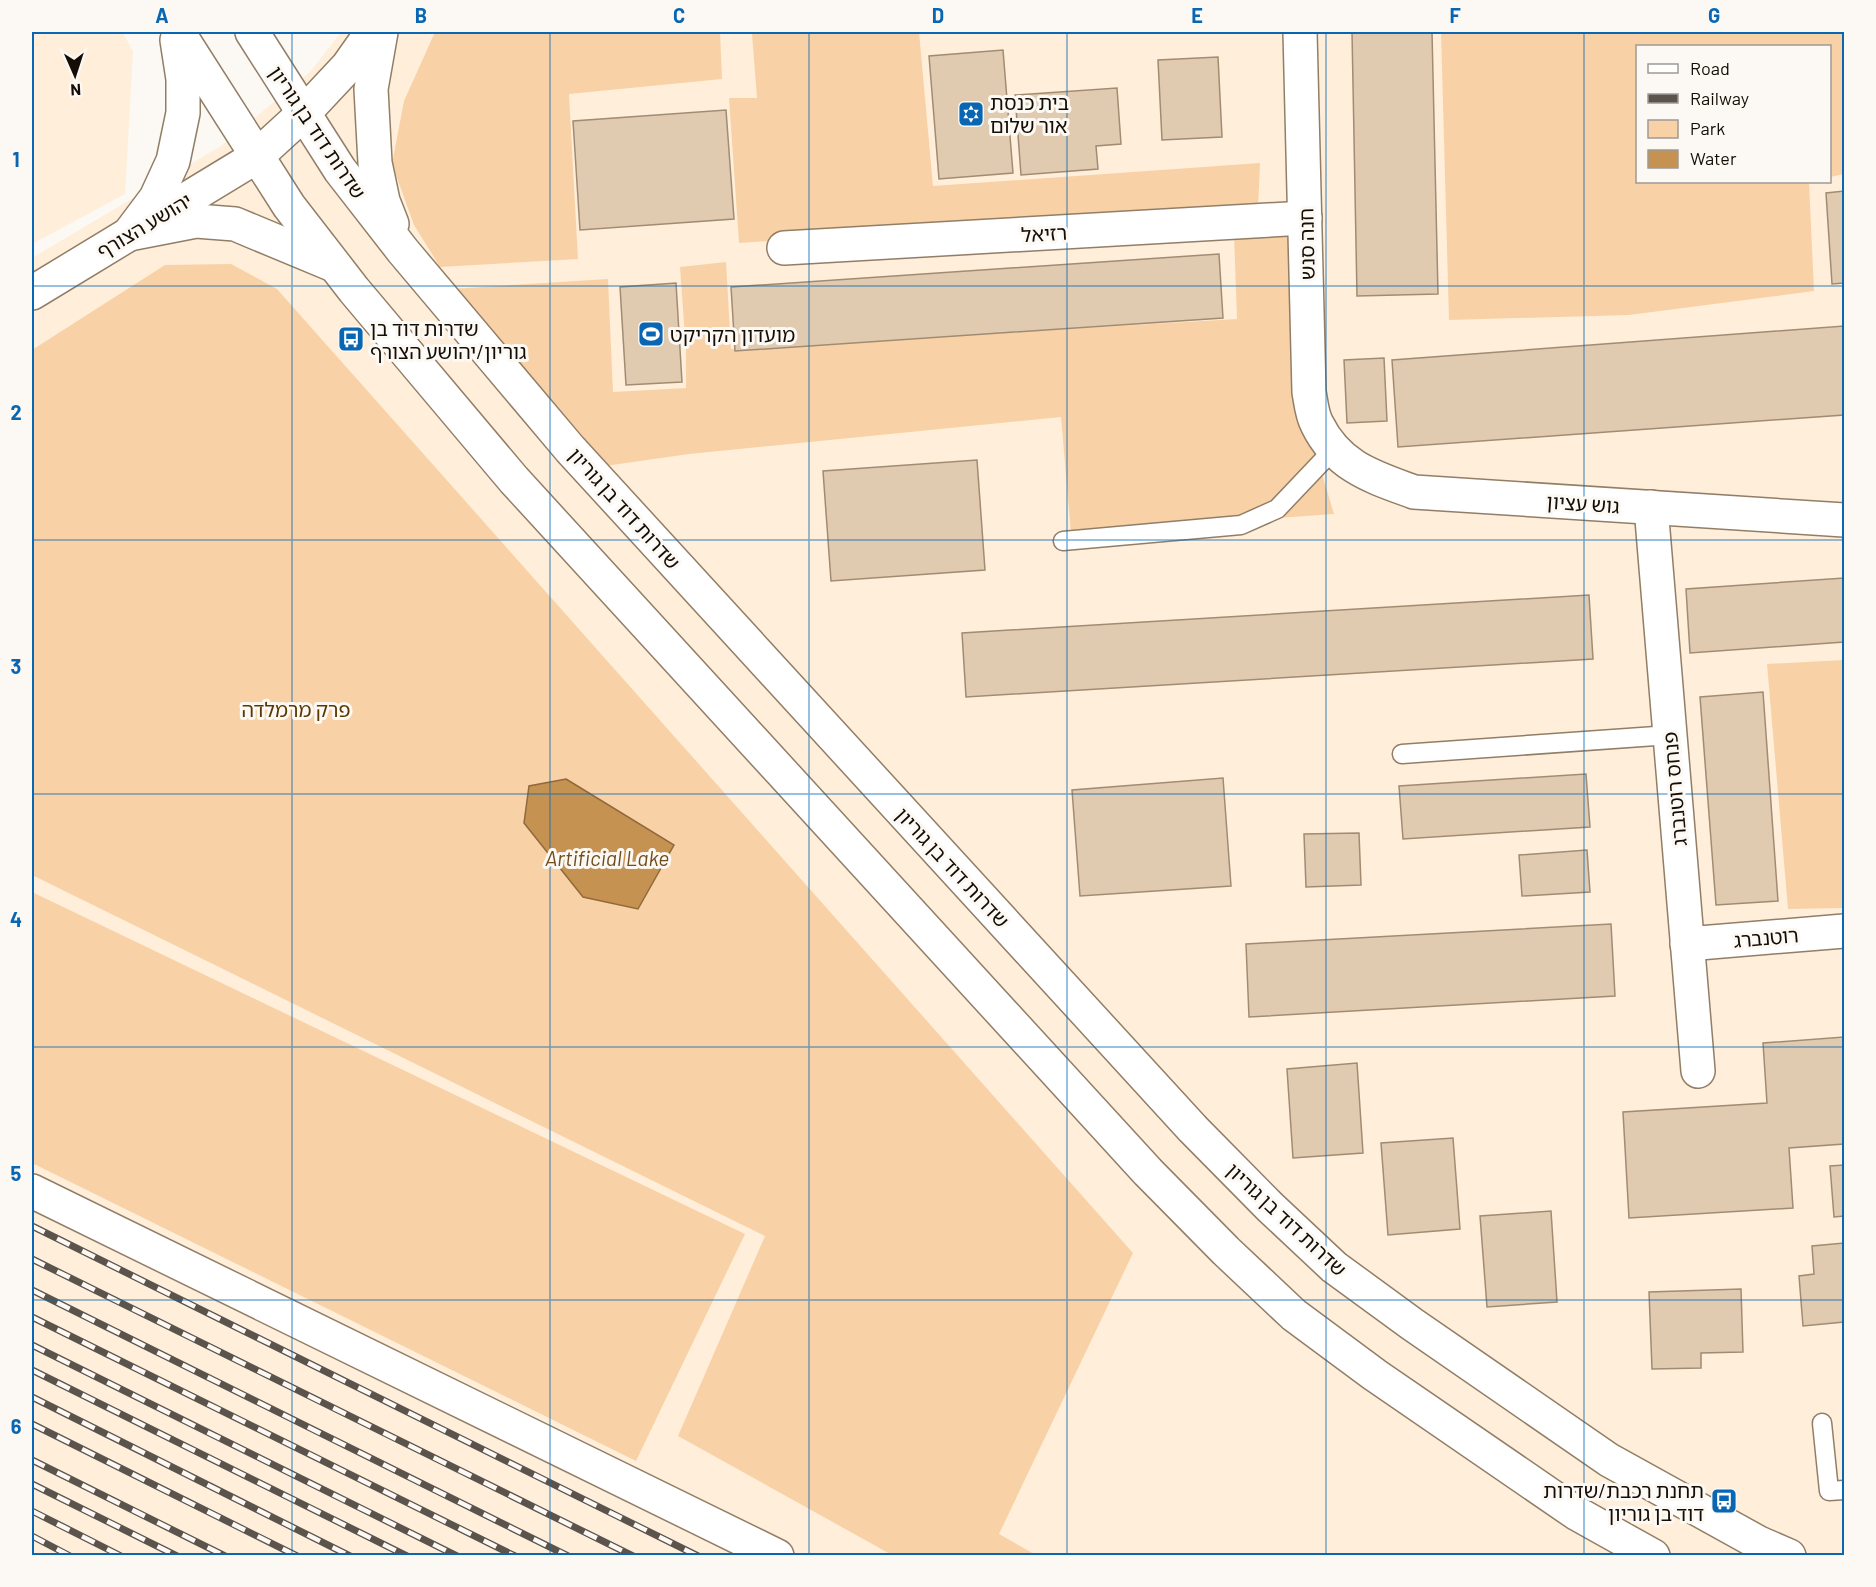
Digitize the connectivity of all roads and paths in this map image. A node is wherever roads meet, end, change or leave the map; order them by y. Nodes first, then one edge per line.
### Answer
1 (177, 32) edge
2 (252, 32) edge
3 (372, 32) edge
4 (381, 32) edge
5 (1300, 32) edge
6 (303, 114) junction
7 (256, 157) junction
8 (1305, 218) junction
9 (129, 234) junction
10 (784, 248) dead end
11 (403, 251) junction
12 (336, 266) junction
13 (32, 293) edge
14 (1333, 450) junction
15 (1651, 507) junction
16 (1845, 520) edge
17 (1063, 541) dead end
18 (1670, 735) junction
19 (1402, 754) dead end
20 (1845, 931) edge
21 (1687, 944) junction
22 (1698, 1071) dead end
23 (32, 1191) edge
24 (1822, 1423) dead end
25 (1845, 1490) edge
26 (777, 1556) edge
27 (1653, 1556) edge
28 (1789, 1556) edge

1 - 7 main road
1 - 9 main road
2 - 6 main road, שדרות דוד בן גוריון
3 - 6 main road, יהושע הצורף
4 - 11 main road
5 - 8 main road, חנה סנש
6 - 7 main road, יהושע הצורף
6 - 11 main road, שדרות דוד בן גוריון
7 - 9 main road, יהושע הצורף
7 - 12 main road
8 - 10 main road, רזיאל
8 - 14 main road, חנה סנש
9 - 12 main road
9 - 13 main road, יהושע הצורף
11 - 28 main road, שדרות דוד בן גוריון
12 - 27 main road
14 - 15 main road, גוש עציון
14 - 17 lane
15 - 16 main road, גוש עציון
15 - 18 main road, פנחס רוטנברג
18 - 19 lane
18 - 21 main road, פנחס רוטנברג
20 - 21 main road, רוטנברג
21 - 22 main road, פנחס רוטנברג
23 - 26 main road
24 - 25 lane

